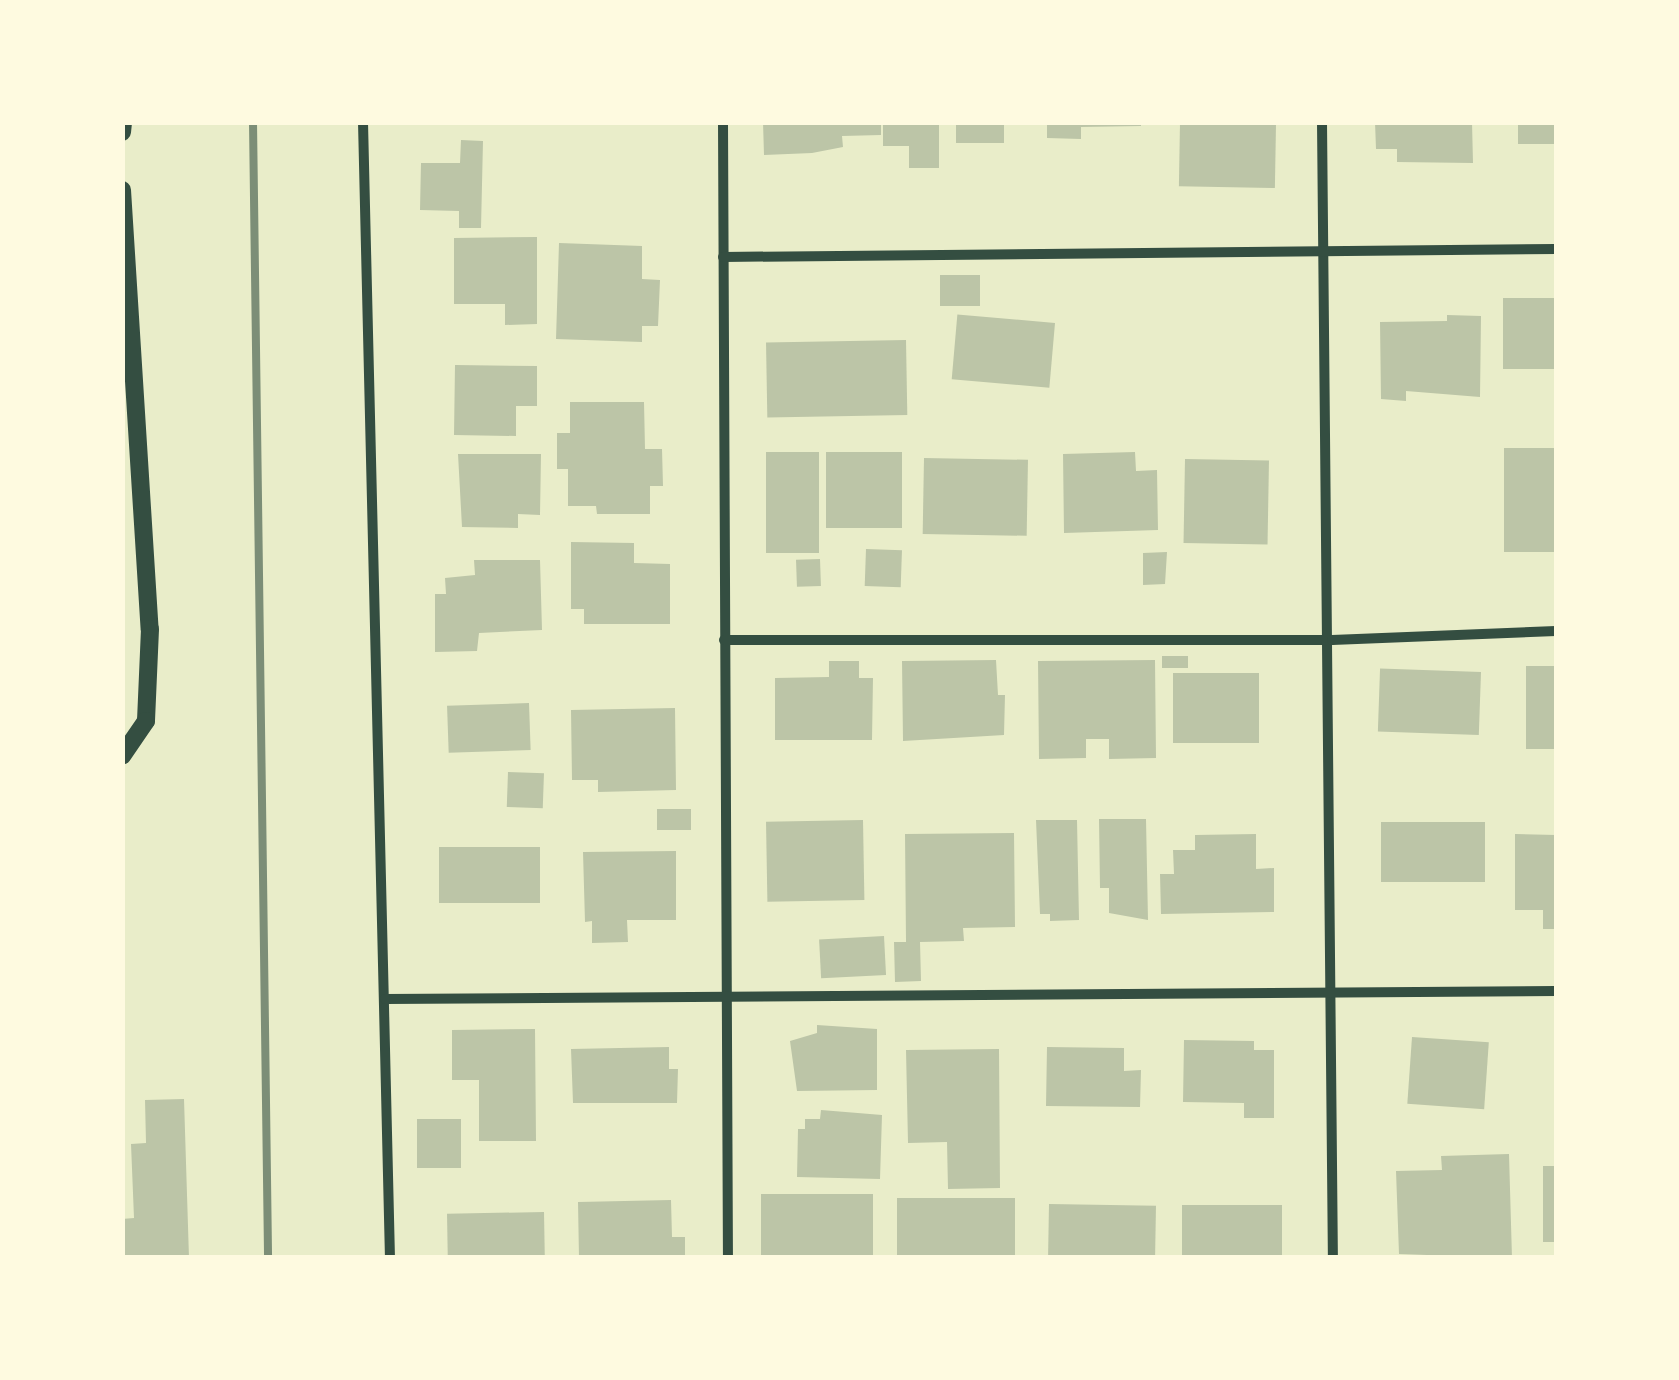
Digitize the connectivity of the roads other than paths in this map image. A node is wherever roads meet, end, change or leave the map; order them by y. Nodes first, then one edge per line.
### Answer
1 (124, 122) edge
2 (363, 122) edge
3 (723, 122) edge
4 (1322, 122) edge
5 (122, 132) edge
6 (122, 190) edge
7 (1556, 248) edge
8 (1325, 253) junction
9 (723, 257) junction
10 (1556, 631) edge
11 (724, 640) junction
12 (1332, 640) junction
13 (122, 756) edge
14 (1556, 991) edge
15 (1326, 994) junction
16 (728, 998) junction
17 (385, 999) junction
18 (390, 1258) edge
19 (728, 1258) edge
20 (1333, 1258) edge

1 - 5 street
2 - 17 street
3 - 9 street
4 - 8 street
6 - 13 street
7 - 8 street
8 - 9 street
8 - 12 street
9 - 11 street
10 - 12 street
11 - 12 street
11 - 16 street
12 - 15 street
14 - 15 street
15 - 16 street
15 - 20 street
16 - 17 street
16 - 19 street
17 - 18 street

